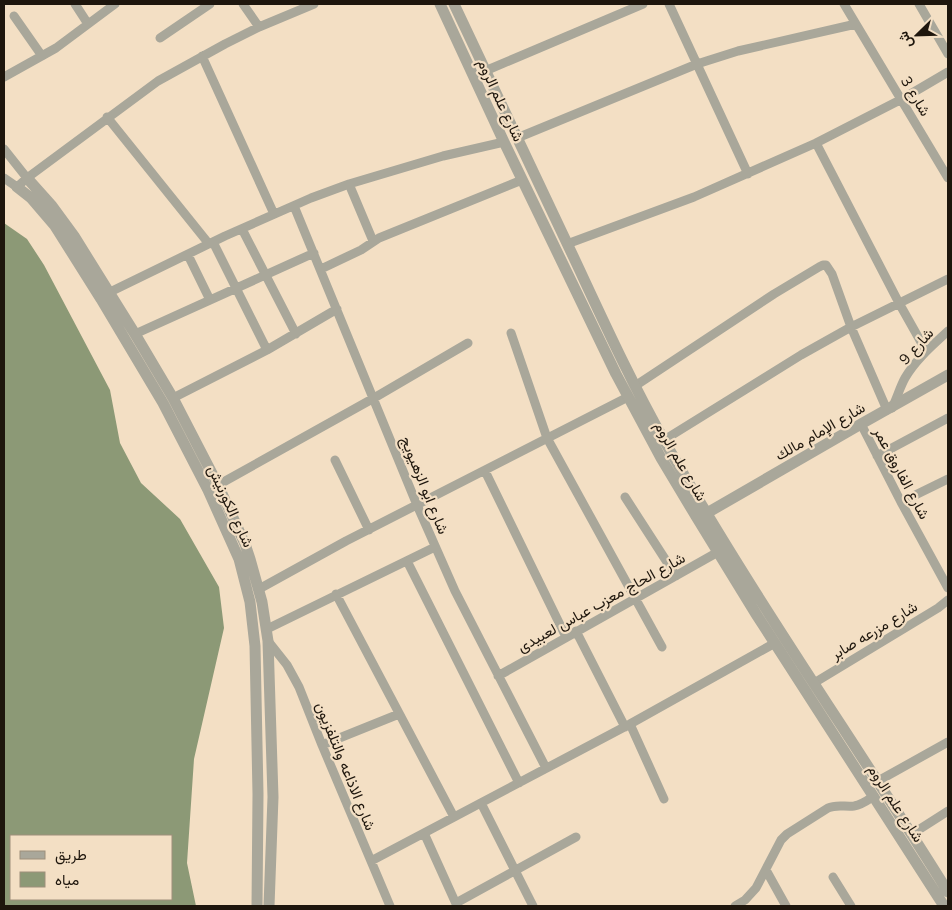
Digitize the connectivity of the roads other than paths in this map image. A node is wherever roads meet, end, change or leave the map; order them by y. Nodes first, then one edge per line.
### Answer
1 (75, 4) edge
2 (115, 4) edge
3 (210, 4) edge
4 (244, 4) edge
5 (314, 4) edge
6 (440, 4) edge
7 (454, 4) edge
8 (644, 4) edge
9 (670, 4) edge
10 (919, 4) edge
11 (846, 5) edge
12 (14, 16) dead end
13 (88, 24) junction
14 (856, 24) junction
15 (259, 27) junction
16 (160, 38) dead end
17 (948, 54) edge
18 (42, 56) junction
19 (202, 56) junction
20 (697, 64) junction
21 (486, 71) junction
22 (948, 72) edge
23 (4, 77) edge
24 (902, 99) junction
25 (107, 117) junction
26 (517, 138) junction
27 (504, 142) junction
28 (816, 143) junction
29 (4, 149) edge
30 (748, 174) junction
31 (948, 175) edge
32 (4, 178) edge
33 (27, 178) junction
34 (522, 180) junction
35 (349, 184) junction
36 (17, 187) junction
37 (294, 206) junction
38 (274, 214) junction
39 (242, 229) junction
40 (373, 242) junction
41 (211, 243) junction
42 (568, 244) junction
43 (314, 253) junction
44 (188, 255) junction
45 (320, 269) junction
46 (266, 275) junction
47 (948, 278) edge
48 (236, 288) junction
49 (110, 292) junction
50 (210, 300) junction
51 (899, 303) junction
52 (597, 306) junction
53 (337, 309) junction
54 (586, 311) junction
55 (851, 327) junction
56 (948, 331) edge
57 (511, 333) dead end
58 (135, 334) junction
59 (296, 334) junction
60 (468, 343) dead end
61 (268, 350) junction
62 (926, 351) junction
63 (948, 375) edge
64 (635, 386) junction
65 (628, 397) junction
66 (172, 398) junction
67 (374, 398) junction
68 (890, 409) junction
69 (948, 418) edge
70 (861, 424) junction
71 (547, 438) junction
72 (664, 440) junction
73 (877, 456) junction
74 (335, 460) dead end
75 (485, 471) junction
76 (948, 479) edge
77 (218, 485) junction
78 (625, 497) dead end
79 (901, 502) junction
80 (418, 505) junction
81 (707, 513) junction
82 (369, 530) junction
83 (435, 547) junction
84 (718, 552) junction
85 (407, 560) junction
86 (676, 576) junction
87 (948, 588) edge
88 (259, 589) junction
89 (336, 594) junction
90 (636, 598) junction
91 (948, 600) edge
92 (761, 611) junction
93 (576, 631) junction
94 (566, 637) junction
95 (268, 638) junction
96 (775, 643) junction
97 (256, 646) junction
98 (662, 647) dead end
99 (498, 676) junction
100 (814, 682) junction
101 (399, 714) junction
102 (627, 725) junction
103 (948, 742) edge
104 (322, 745) junction
105 (546, 768) junction
106 (878, 781) junction
107 (519, 783) junction
108 (874, 796) junction
109 (664, 799) dead end
110 (481, 803) junction
111 (890, 811) junction
112 (948, 811) edge
113 (454, 817) junction
114 (424, 833) junction
115 (912, 834) junction
116 (576, 836) dead end
117 (371, 862) junction
118 (766, 870) junction
119 (515, 871) junction
120 (833, 877) dead end
121 (948, 892) edge
122 (456, 904) edge
123 (257, 906) edge
124 (269, 906) edge
125 (390, 906) edge
126 (534, 906) edge
127 (735, 906) edge
128 (786, 906) edge
129 (851, 906) edge
130 (944, 906) edge

1 - 13 street
2 - 13 street
3 - 16 street
4 - 15 street
5 - 15 street
6 - 27 street, شارع علم الروم
7 - 21 street, شارع علم الروم
8 - 21 street
9 - 20 street
10 - 17 street
11 - 14 street, شارع 3
12 - 18 street
13 - 18 street
14 - 20 street
14 - 24 street, شارع 3
15 - 19 street
18 - 23 street
19 - 25 street
19 - 38 street
20 - 26 street
20 - 30 street
21 - 26 street, شارع علم الروم
22 - 24 street
24 - 28 street
24 - 31 street, شارع 3
25 - 33 street
25 - 41 street
26 - 42 street, شارع علم الروم
27 - 34 street, شارع علم الروم
27 - 35 street
28 - 30 street
28 - 51 street
29 - 33 street
30 - 42 street
32 - 36 street, شارع الكورنيش
33 - 36 street
33 - 49 street, شارع الكورنيش
34 - 40 street
34 - 54 street, شارع علم الروم
35 - 37 street
35 - 40 street
36 - 97 street, شارع الكورنيش
37 - 38 street
37 - 43 street, شارع ابو الزهيويج
38 - 39 street
39 - 41 street
39 - 46 street
40 - 45 street
41 - 44 street
41 - 48 street
42 - 52 street, شارع علم الروم
43 - 45 street, شارع ابو الزهيويج
43 - 46 street
44 - 49 street
44 - 50 street
45 - 53 street, شارع ابو الزهيويج
46 - 48 street
46 - 59 street
47 - 51 street
48 - 50 street
48 - 61 street
49 - 58 street, شارع الكورنيش
50 - 58 street
51 - 55 street
51 - 62 street
52 - 54 street
52 - 64 street, شارع علم الروم
53 - 59 street
53 - 67 street, شارع ابو الزهيويج
54 - 65 street, شارع علم الروم
55 - 64 street
55 - 68 street
55 - 72 street
56 - 62 street, شارع 9
57 - 71 street
58 - 66 street, شارع الكورنيش
59 - 61 street
60 - 67 street
61 - 66 street
62 - 68 street, شارع 9
63 - 68 street, شارع الإمام مالك
64 - 72 street, شارع علم الروم
65 - 71 street
65 - 84 street, شارع علم الروم
66 - 77 street, شارع الكورنيش
67 - 77 street
67 - 80 street, شارع ابو الزهيويج
68 - 70 street, شارع الإمام مالك
69 - 73 street
70 - 73 street, شارع الفاروق عمر
70 - 81 street, شارع الإمام مالك
71 - 75 street
71 - 90 street
72 - 81 street, شارع علم الروم
73 - 79 street, شارع الفاروق عمر
74 - 82 street
75 - 80 street
75 - 94 street
76 - 79 street
77 - 88 street, شارع الكورنيش
78 - 86 street
79 - 87 street, شارع الفاروق عمر
80 - 82 street
80 - 83 street, شارع ابو الزهيويج
81 - 92 street, شارع علم الروم
82 - 88 street
83 - 85 street
83 - 99 street, شارع ابو الزهيويج
84 - 86 street, شارع الحاج معزب عباس لعبيدى
84 - 92 street, شارع علم الروم
85 - 89 street
85 - 107 street
86 - 90 street, شارع الحاج معزب عباس لعبيدى
88 - 95 street, شارع الكورنيش
89 - 95 street
89 - 101 street
90 - 93 street, شارع الحاج معزب عباس لعبيدى
90 - 98 street
91 - 100 street, شارع مزرعه صابر
92 - 96 street, شارع علم الروم
92 - 100 street, شارع علم الروم
93 - 94 street, شارع الحاج معزب عباس لعبيدى
93 - 102 street
94 - 99 street, شارع الحاج معزب عباس لعبيدى
95 - 97 street
95 - 104 street, شارع الاذاعه والتلفزيون
95 - 124 street, شارع الكورنيش
96 - 102 street
96 - 108 street, شارع علم الروم
97 - 123 street, شارع الكورنيش
99 - 105 street, شارع ابو الزهيويج
100 - 106 street, شارع علم الروم
101 - 104 street
101 - 113 street
102 - 105 street
102 - 109 street
103 - 106 street
104 - 117 street, شارع الاذاعه والتلفزيون
105 - 107 street
106 - 111 street, شارع علم الروم
107 - 110 street
108 - 111 street, شارع علم الروم
108 - 118 street
110 - 113 street
110 - 119 street
111 - 115 street, شارع علم الروم
111 - 130 street, شارع علم الروم
112 - 115 street
113 - 114 street
114 - 117 street
114 - 122 street
115 - 121 street, شارع علم الروم
116 - 119 street
117 - 125 street, شارع الاذاعه والتلفزيون
118 - 127 street
118 - 128 street
119 - 122 street
119 - 126 street
120 - 129 street

